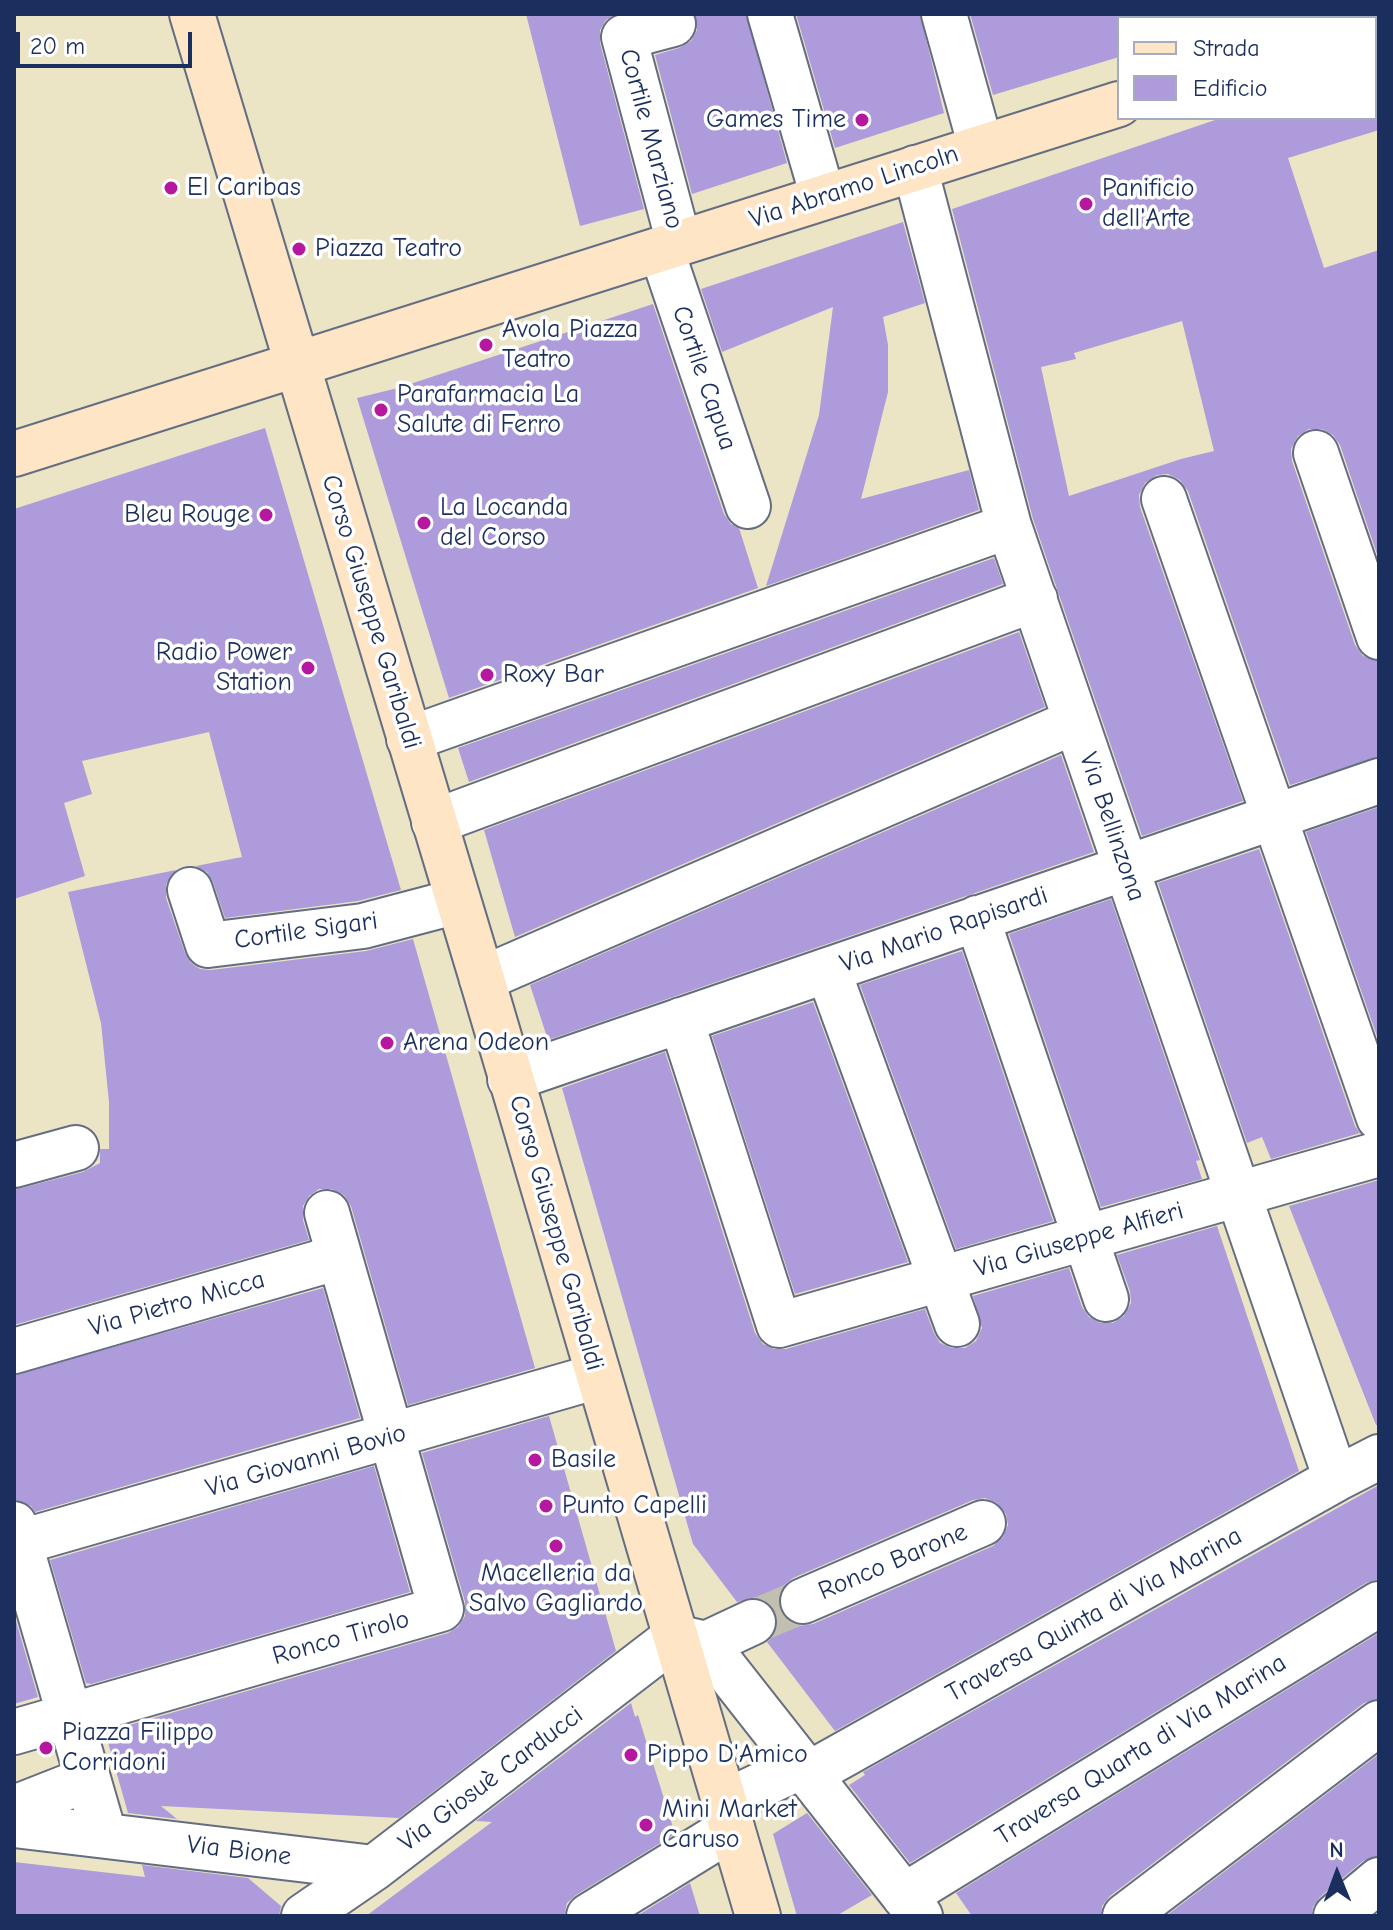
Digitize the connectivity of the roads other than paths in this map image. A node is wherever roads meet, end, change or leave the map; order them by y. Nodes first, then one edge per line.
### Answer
1 (192, 14) edge
2 (770, 14) edge
3 (944, 14) edge
4 (673, 24) dead end
5 (1117, 105) edge
6 (981, 147) junction
7 (915, 168) junction
8 (823, 197) junction
9 (670, 246) junction
10 (297, 364) junction
11 (1316, 453) dead end
12 (14, 454) edge
13 (1164, 499) dead end
14 (748, 506) dead end
15 (1009, 526) junction
16 (1035, 599) junction
17 (1379, 637) edge
18 (1076, 721) junction
19 (409, 739) junction
20 (1379, 781) edge
21 (1274, 817) junction
22 (434, 822) junction
23 (1126, 867) junction
24 (190, 890) dead end
25 (458, 901) junction
26 (977, 918) junction
27 (828, 970) junction
28 (482, 979) junction
29 (681, 1020) junction
30 (510, 1079) junction
31 (1379, 1118) edge
32 (76, 1148) dead end
33 (1379, 1154) edge
34 (14, 1165) edge
35 (1238, 1195) junction
36 (327, 1213) dead end
37 (1085, 1238) junction
38 (339, 1257) junction
39 (940, 1279) junction
40 (1106, 1299) dead end
41 (957, 1324) dead end
42 (14, 1351) edge
43 (598, 1376) junction
44 (391, 1437) junction
45 (1379, 1457) edge
46 (1336, 1479) junction
47 (983, 1523) dead end
48 (16, 1537) edge
49 (803, 1601) tunnel mouth
50 (1379, 1604) edge
51 (753, 1622) tunnel mouth
52 (691, 1640) junction
53 (69, 1716) junction
54 (1379, 1723) edge
55 (14, 1732) edge
56 (806, 1770) junction
57 (88, 1779) junction
58 (14, 1808) edge
59 (728, 1815) junction
60 (14, 1825) edge
61 (104, 1834) junction
62 (374, 1868) junction
63 (1379, 1880) edge
64 (912, 1906) edge
65 (304, 1916) edge
66 (589, 1916) edge
67 (758, 1916) edge
68 (1125, 1916) edge
69 (1336, 1916) edge

1 - 10 street, Corso Giuseppe Garibaldi
2 - 8 street
3 - 6 street
4 - 9 street, Cortile Marziano
5 - 6 street, Via Abramo Lincoln
6 - 7 street, Via Abramo Lincoln
7 - 8 street, Via Abramo Lincoln
7 - 15 street, Via Bellinzona
8 - 9 street, Via Abramo Lincoln
9 - 10 street, Via Abramo Lincoln
9 - 14 street, Cortile Capua
10 - 12 street, Via Abramo Lincoln
10 - 19 street, Corso Giuseppe Garibaldi
11 - 17 street
13 - 21 street
15 - 16 street, Via Bellinzona
15 - 19 street
16 - 18 street, Via Bellinzona
16 - 22 street
18 - 23 street, Via Bellinzona
18 - 28 street
19 - 22 street, Corso Giuseppe Garibaldi
20 - 21 street, Via Mario Rapisardi
21 - 23 street, Via Mario Rapisardi
21 - 31 street
22 - 25 street, Corso Giuseppe Garibaldi
23 - 26 street, Via Mario Rapisardi
23 - 35 street, Via Bellinzona
24 - 25 street, Cortile Sigari
25 - 28 street, Corso Giuseppe Garibaldi
26 - 27 street, Via Mario Rapisardi
26 - 37 street
27 - 29 street, Via Mario Rapisardi
27 - 39 street
28 - 30 street, Corso Giuseppe Garibaldi
29 - 30 street, Via Mario Rapisardi
29 - 39 street, Via Giuseppe Alfieri
30 - 43 street, Corso Giuseppe Garibaldi
32 - 34 street
33 - 35 street, Via Giuseppe Alfieri
35 - 37 street, Via Giuseppe Alfieri
35 - 46 street, Via Bellinzona
36 - 38 street
37 - 39 street, Via Giuseppe Alfieri
37 - 40 street
38 - 42 street, Via Pietro Micca
38 - 44 street
39 - 41 street
43 - 44 street, Via Giovanni Bovio
43 - 52 street, Corso Giuseppe Garibaldi
44 - 48 street, Via Giovanni Bovio
44 - 53 street, Ronco Tirolo
45 - 46 street, Traversa Quinta di Via Marina
46 - 56 street, Traversa Quinta di Via Marina
47 - 49 street, Ronco Barone
48 - 53 street
50 - 64 street, Traversa Quarta di Via Marina
51 - 52 street, Via Giosuè Carducci
52 - 56 street
52 - 59 street, Corso Giuseppe Garibaldi
52 - 62 street, Via Giosuè Carducci
53 - 55 street
53 - 57 street
54 - 68 street
56 - 59 street, Traversa Quinta di Via Marina
56 - 64 street
57 - 58 street
57 - 61 street
59 - 66 street, Traversa Quinta di Via Marina
59 - 67 street, Corso Giuseppe Garibaldi
60 - 61 street, Via Bione
61 - 62 street, Via Bione
62 - 65 street, Via Giosuè Carducci
63 - 69 street

